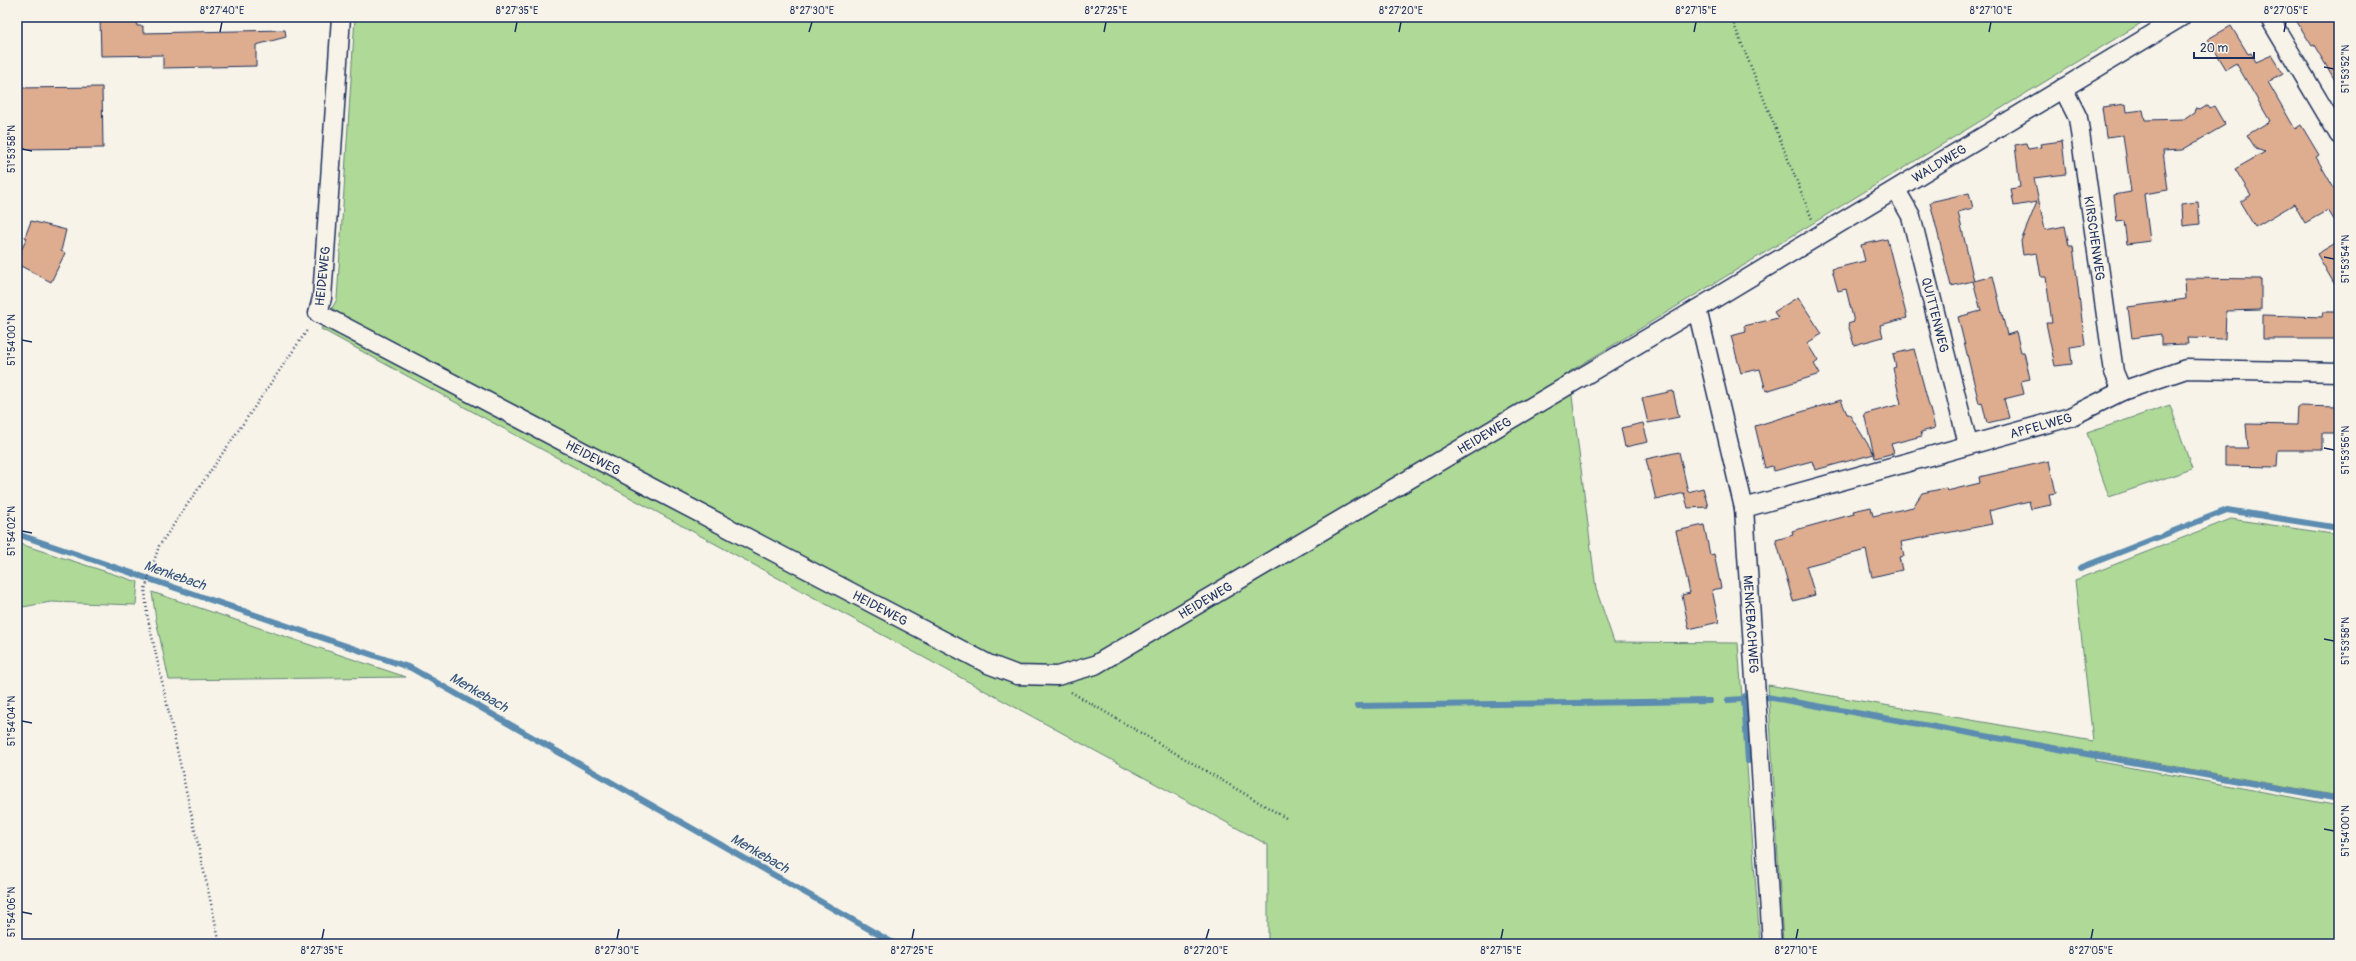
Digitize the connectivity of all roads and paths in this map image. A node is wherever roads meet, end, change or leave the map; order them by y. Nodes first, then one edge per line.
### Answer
1 (341, 17) edge
2 (1731, 17) edge
3 (2181, 17) edge
4 (2269, 17) edge
5 (2063, 88) junction
6 (2339, 134) edge
7 (1896, 190) junction
8 (1819, 235) junction
9 (1697, 309) junction
10 (318, 313) junction
11 (2339, 372) edge
12 (2122, 391) junction
13 (1968, 444) junction
14 (1744, 508) junction
15 (1057, 676) junction
16 (1286, 818) dead end
17 (220, 944) edge
18 (1772, 944) edge

1 - 10 street, HEIDEWEG
2 - 8 path
3 - 5 street, WALDWEG
4 - 6 street
5 - 7 street, WALDWEG
5 - 12 street, KIRSCHENWEG
7 - 8 street, WALDWEG
7 - 13 street, QUITTENWEG
8 - 9 street, WALDWEG
9 - 14 street, MENKEBACHWEG
9 - 15 street, HEIDEWEG
10 - 15 street, HEIDEWEG
10 - 17 path
11 - 12 street, APFELWEG
12 - 13 street, APFELWEG
13 - 14 street, APFELWEG
14 - 18 street, MENKEBACHWEG
15 - 16 path

